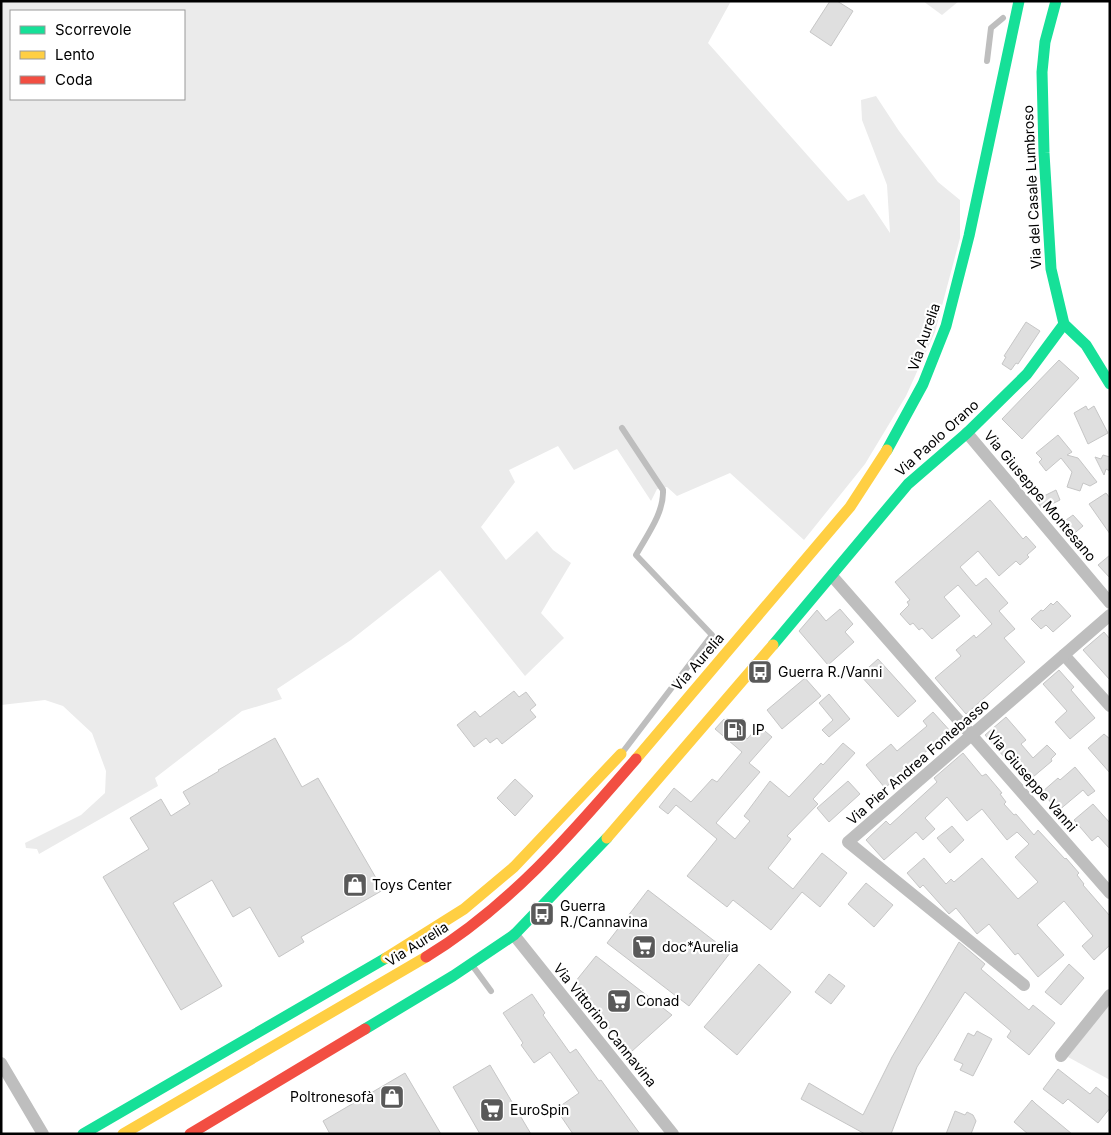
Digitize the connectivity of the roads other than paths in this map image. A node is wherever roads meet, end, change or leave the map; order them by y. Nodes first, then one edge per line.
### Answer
1 (1019, 1) edge
2 (1056, 1) edge
3 (1003, 14) joint
4 (987, 61) dead end
5 (997, 98) junction
6 (1064, 324) junction
7 (1110, 384) edge
8 (622, 428) dead end
9 (967, 433) junction
10 (832, 576) junction
11 (1110, 603) edge
12 (1110, 615) edge
13 (1064, 655) junction
14 (704, 678) junction
15 (1110, 706) edge
16 (971, 735) junction
17 (621, 754) junction
18 (1110, 892) edge
19 (514, 935) junction
20 (472, 964) junction
21 (1024, 985) dead end
22 (491, 991) dead end
23 (1110, 995) edge
24 (1061, 1056) dead end
25 (1, 1063) edge
26 (43, 1134) edge
27 (83, 1134) edge
28 (123, 1134) edge
29 (190, 1134) edge
30 (673, 1134) edge

1 - 5 main road, Via Aurelia
2 - 6 main road, Via del Casale Lumbroso
3 - 4 lane
3 - 5 main road
5 - 14 main road, Via Aurelia
6 - 7 main road
6 - 9 main road, Via Paolo Orano
8 - 17 lane
9 - 10 main road, Via Paolo Orano
9 - 11 street, Via Giuseppe Montesano
10 - 16 street, Via Giuseppe Vanni
10 - 19 main road
12 - 13 street, Via Pier Andrea Fontebasso
13 - 15 street
13 - 16 street, Via Pier Andrea Fontebasso
14 - 17 main road, Via Aurelia
14 - 28 main road, Via Aurelia
16 - 18 street, Via Giuseppe Vanni
16 - 21 street, Via Pier Andrea Fontebasso
17 - 27 main road, Via Aurelia
19 - 20 main road
19 - 30 street, Via Vittorino Cannavina
20 - 22 lane
20 - 29 main road
23 - 24 street
25 - 26 street

